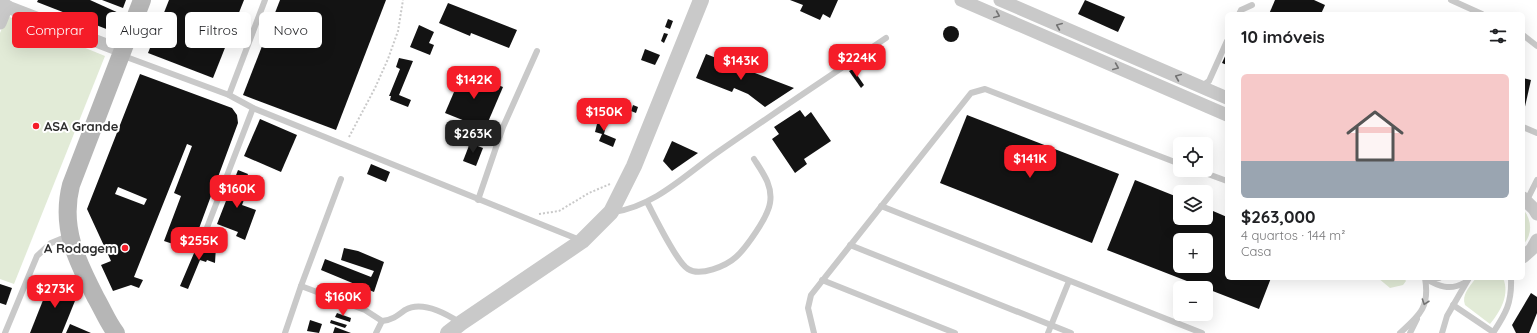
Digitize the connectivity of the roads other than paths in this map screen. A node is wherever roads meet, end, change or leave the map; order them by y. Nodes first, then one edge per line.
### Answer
1 (142, 0) edge
2 (265, 0) edge
3 (701, 0) edge
4 (961, 0) edge
5 (1000, 0) edge
6 (1451, 0) edge
7 (3, 5) edge
8 (1252, 5) dead end
9 (1240, 12) edge
10 (1478, 12) edge
11 (0, 22) edge
12 (1525, 37) edge
13 (886, 38) dead end
14 (1225, 45) edge
15 (1537, 46) edge
16 (122, 51) junction
17 (537, 51) dead end
18 (1201, 87) junction
19 (229, 96) junction
20 (1225, 97) edge
21 (253, 108) junction
22 (1225, 114) edge
23 (1525, 128) edge
24 (1537, 133) edge
25 (754, 159) dead end
26 (1173, 161) edge
27 (1213, 176) edge
28 (340, 179) dead end
29 (1537, 180) edge
30 (1225, 181) edge
31 (1525, 199) edge
32 (478, 200) junction
33 (647, 202) junction
34 (881, 206) junction
35 (611, 212) junction
36 (1537, 214) edge
37 (70, 235) junction
38 (203, 238) dead end
39 (1537, 240) edge
40 (582, 241) junction
41 (850, 245) junction
42 (1525, 255) edge
43 (822, 280) junction
44 (1425, 280) edge
45 (1430, 280) edge
46 (1467, 280) edge
47 (1511, 280) edge
48 (1069, 281) junction
49 (301, 286) junction
50 (1453, 305) junction
51 (1418, 316) junction
52 (382, 321) junction
53 (461, 323) junction
54 (1051, 325) junction
55 (5, 333) edge
56 (116, 333) edge
57 (284, 333) edge
58 (376, 333) edge
59 (448, 333) edge
60 (814, 333) edge
61 (955, 333) edge
62 (1048, 333) edge
63 (1071, 333) edge
64 (1202, 333) edge
65 (1400, 333) edge
66 (1407, 333) edge
67 (1410, 333) edge
68 (1442, 333) edge
69 (1493, 333) edge

1 - 16 main road
2 - 19 lane
3 - 35 street
4 -> 22 street
18 -> 5 street
6 - 10 lane
7 - 11 street
7 - 16 street
8 - 9 lane
12 - 15 lane
13 - 33 lane
14 - 18 lane
16 - 19 lane
16 - 37 main road
17 - 32 lane
18 - 20 street
19 - 21 lane
21 - 32 lane
21 - 38 lane
23 - 24 lane
25 - 33 lane
26 - 34 lane
27 - 30 lane
28 - 49 lane
29 - 31 lane
31 - 36 street
32 - 40 lane
33 - 35 lane
34 - 41 lane
34 - 48 lane
35 - 40 street
37 - 55 lane
37 - 56 main road
39 - 42 street
40 - 53 street
41 - 43 lane
41 - 54 lane
43 - 60 lane
43 - 61 lane
44 -> 51 lane
45 - 46 lane
46 - 50 lane
47 - 69 lane
48 - 54 lane
48 - 64 lane
49 - 52 lane
49 - 57 lane
50 - 68 lane
50 - 69 lane
51 - 65 lane
51 - 66 lane
51 - 67 lane
52 - 53 lane
52 - 58 lane
53 - 59 street
54 - 62 lane
54 - 63 lane

